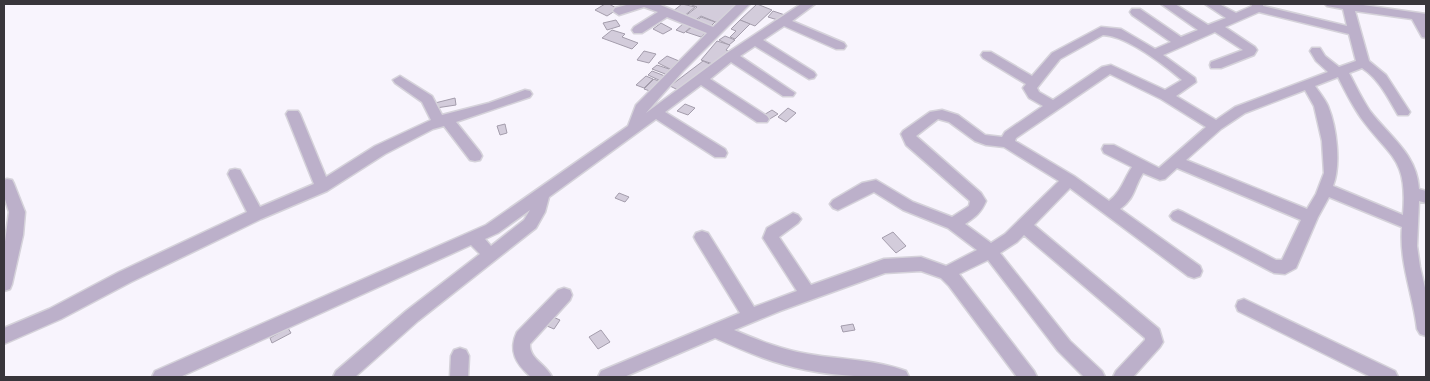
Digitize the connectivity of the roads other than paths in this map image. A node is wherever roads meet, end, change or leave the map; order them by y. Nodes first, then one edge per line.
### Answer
1 (641, 4) edge
2 (648, 4) edge
3 (744, 4) edge
4 (807, 4) edge
5 (1166, 4) edge
6 (1211, 4) edge
7 (1331, 4) edge
8 (1257, 6) edge
9 (1348, 6) junction
10 (619, 11) dead end
11 (668, 11) junction
12 (1136, 12) dead end
13 (1422, 17) edge
14 (1236, 18) junction
15 (783, 21) junction
16 (1211, 28) junction
17 (638, 30) dead end
18 (714, 32) junction
19 (1356, 32) junction
20 (1426, 34) edge
21 (754, 40) junction
22 (1180, 42) junction
23 (840, 46) dead end
24 (1316, 51) dead end
25 (1154, 54) junction
26 (987, 55) dead end
27 (730, 56) junction
28 (1363, 63) junction
29 (1216, 65) dead end
30 (1340, 72) junction
31 (810, 75) dead end
32 (701, 79) junction
33 (400, 80) dead end
34 (1034, 83) junction
35 (1307, 83) junction
36 (788, 93) dead end
37 (525, 94) dead end
38 (1166, 96) junction
39 (1054, 107) junction
40 (1403, 112) dead end
41 (656, 113) junction
42 (293, 114) dead end
43 (762, 119) dead end
44 (442, 120) junction
45 (1216, 126) junction
46 (634, 129) junction
47 (1008, 142) junction
48 (1110, 149) dead end
49 (720, 153) dead end
50 (475, 156) dead end
51 (1176, 162) junction
52 (1141, 165) junction
53 (235, 174) dead end
54 (1069, 180) junction
55 (7, 184) dead end
56 (322, 187) junction
57 (1325, 189) junction
58 (1411, 193) junction
59 (542, 194) junction
60 (1426, 197) edge
61 (838, 204) dead end
62 (1110, 209) junction
63 (256, 215) junction
64 (1178, 216) dead end
65 (1310, 217) junction
66 (793, 219) dead end
67 (954, 224) junction
68 (1410, 224) junction
69 (1024, 226) junction
70 (702, 237) dead end
71 (473, 238) junction
72 (990, 250) junction
73 (491, 255) junction
74 (1194, 271) dead end
75 (947, 273) junction
76 (4, 284) edge
77 (808, 294) junction
78 (564, 295) dead end
79 (1244, 306) dead end
80 (751, 316) junction
81 (1426, 329) edge
82 (715, 330) junction
83 (4, 336) edge
84 (460, 356) dead end
85 (867, 373) edge
86 (617, 375) edge
87 (161, 377) edge
88 (342, 377) edge
89 (459, 377) edge
90 (543, 377) edge
91 (900, 377) edge
92 (1028, 377) edge
93 (1096, 377) edge
94 (1125, 377) edge
95 (1389, 377) edge

1 - 10 street
2 - 11 street
3 - 18 street
4 - 15 street
5 - 16 street
6 - 14 street
7 - 9 street
8 - 14 street
8 - 19 street
9 - 13 street
9 - 19 street
11 - 17 street
11 - 18 street
12 - 22 street
13 - 20 street
14 - 16 street
15 - 21 street
15 - 23 street
16 - 22 street
16 - 29 street
18 - 46 street
19 - 28 street
21 - 27 street
21 - 31 street
22 - 25 street
24 - 30 street
25 - 34 street
25 - 38 street
26 - 34 street
27 - 32 street
27 - 36 street
28 - 30 street
28 - 40 street
30 - 35 street
30 - 58 street
32 - 41 street
32 - 43 street
33 - 44 street
34 - 39 street
35 - 45 street
35 - 57 street
37 - 44 street
38 - 39 street
38 - 45 street
39 - 47 street
41 - 46 street
41 - 49 street
42 - 56 street
44 - 50 street
44 - 56 street
45 - 51 street
46 - 59 street
47 - 54 street
47 - 67 street
48 - 52 street
51 - 52 street
51 - 65 street
52 - 62 street
53 - 63 street
54 - 62 street
54 - 69 street
55 - 76 street
56 - 63 street
57 - 65 street
57 - 68 street
58 - 60 street
58 - 68 street
59 - 71 street
59 - 73 street
61 - 67 street
62 - 74 street
63 - 83 street
64 - 65 street
66 - 77 street
67 - 72 street
68 - 81 street
69 - 72 street
69 - 94 street
70 - 80 street
71 - 73 street
71 - 87 street
72 - 75 street
72 - 93 street
73 - 88 street
75 - 77 street
75 - 92 street
77 - 80 street
78 - 90 street
79 - 95 street
80 - 82 street
82 - 85 street
82 - 86 street
84 - 89 street
85 - 91 street

